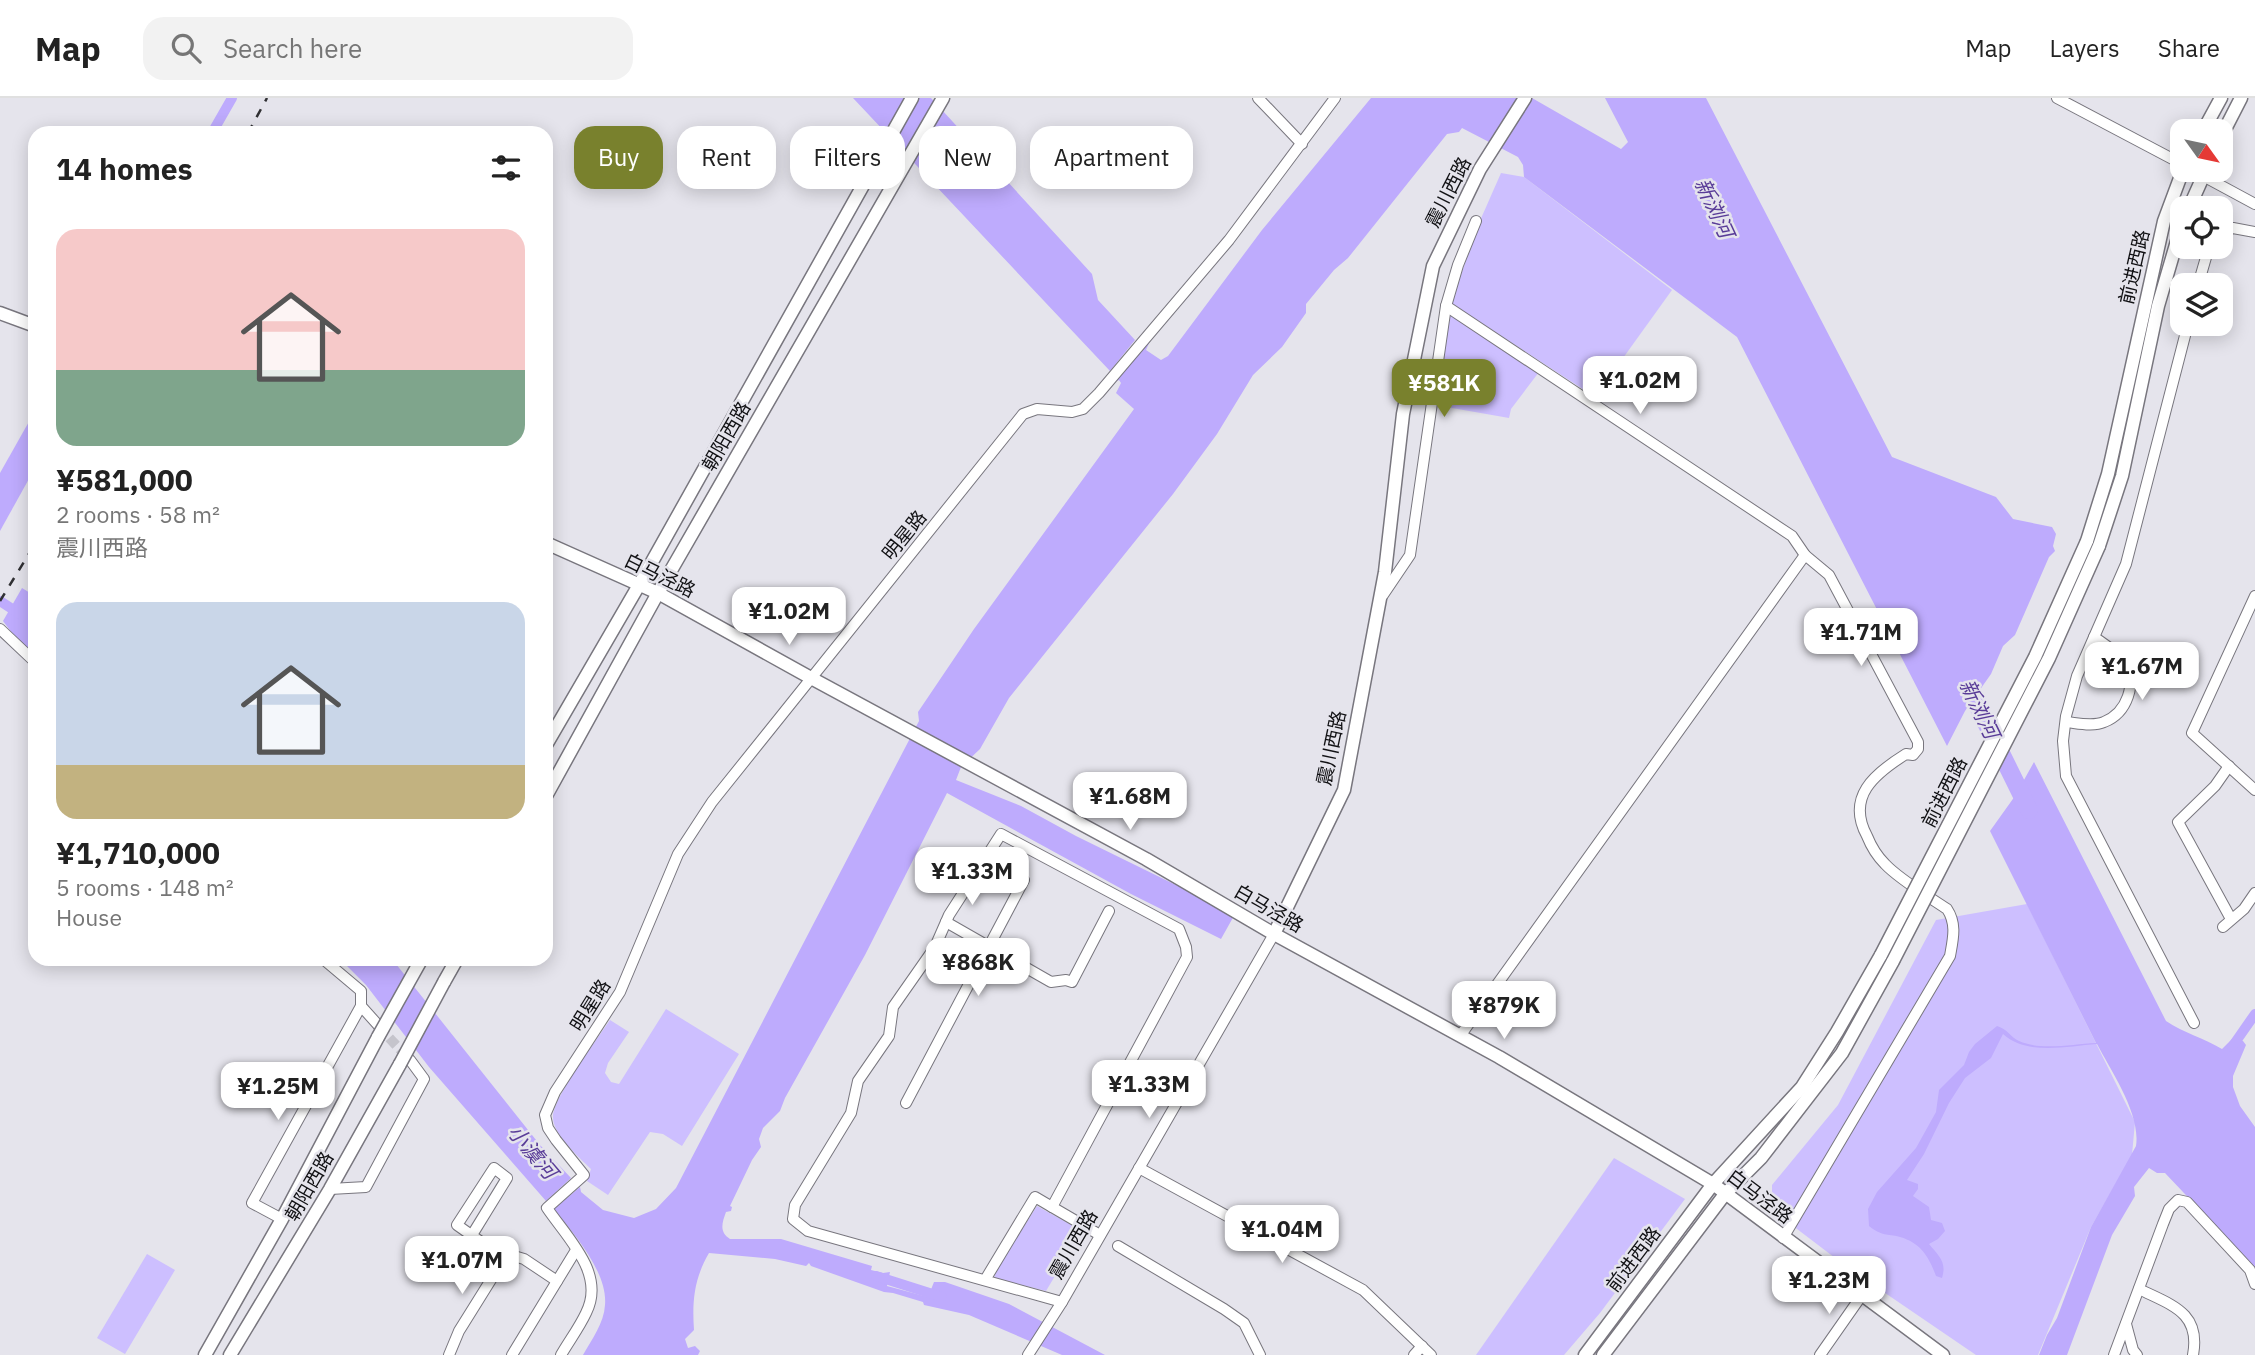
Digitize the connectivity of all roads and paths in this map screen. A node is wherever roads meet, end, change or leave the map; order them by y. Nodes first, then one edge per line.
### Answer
1 (912, 98) edge
2 (1258, 98) edge
3 (1335, 98) edge
4 (1525, 98) edge
5 (2057, 98) edge
6 (2221, 98) edge
7 (2241, 98) edge
8 (942, 99) edge
9 (2210, 119) edge
10 (2230, 119) edge
11 (1302, 144) junction
12 (2170, 158) edge
13 (2179, 182) edge
14 (2218, 182) edge
15 (2255, 204) edge
16 (1476, 221) dead end
17 (2233, 228) edge
18 (2255, 232) edge
19 (2172, 259) edge
20 (1446, 306) junction
21 (0, 313) edge
22 (28, 323) edge
23 (2185, 336) edge
24 (2093, 543) junction
25 (553, 545) edge
26 (1805, 555) junction
27 (639, 585) junction
28 (657, 593) junction
29 (2255, 596) edge
30 (1380, 598) junction
31 (0, 629) edge
32 (2094, 637) junction
33 (28, 655) edge
34 (811, 678) junction
35 (2066, 722) junction
36 (553, 733) edge
37 (2229, 766) junction
38 (553, 783) edge
39 (2255, 790) edge
40 (1024, 880) dead end
41 (2255, 893) edge
42 (1109, 911) dead end
43 (2231, 919) junction
44 (946, 922) junction
45 (2223, 927) dead end
46 (1274, 934) junction
47 (989, 946) junction
48 (1887, 958) junction
49 (331, 966) edge
50 (418, 966) edge
51 (453, 966) edge
52 (361, 1006) junction
53 (2194, 1023) dead end
54 (378, 1031) junction
55 (1460, 1036) junction
56 (405, 1062) junction
57 (906, 1103) dead end
58 (1139, 1168) junction
59 (1713, 1184) junction
60 (330, 1189) junction
61 (1725, 1194) junction
62 (1052, 1206) junction
63 (282, 1219) junction
64 (472, 1235) junction
65 (1101, 1235) junction
66 (1783, 1238) junction
67 (1118, 1246) dead end
68 (576, 1250) junction
69 (507, 1254) junction
70 (985, 1280) junction
71 (557, 1281) junction
72 (2255, 1284) edge
73 (2139, 1289) junction
74 (1862, 1295) junction
75 (1062, 1302) junction
76 (2126, 1324) junction
77 (1422, 1346) junction
78 (205, 1355) edge
79 (230, 1355) edge
80 (449, 1355) edge
81 (512, 1355) edge
82 (561, 1355) edge
83 (1028, 1355) edge
84 (1260, 1355) edge
85 (1414, 1355) edge
86 (1431, 1355) edge
87 (1585, 1355) edge
88 (1603, 1355) edge
89 (1820, 1355) edge
90 (1943, 1355) edge
91 (2114, 1355) edge
92 (2137, 1355) edge
93 (2193, 1355) edge

1 - 27 main road, 朝阳西路
2 - 11 street
3 - 11 street, 明星路
4 - 30 main road, 震川西路
5 - 12 street
6 - 9 main road
7 - 10 main road
8 - 28 main road, 朝阳西路
11 - 34 street, 明星路
13 - 24 main road, 前进西路
14 - 15 street
16 - 20 street
17 - 18 street
19 - 24 main road, 前进西路
20 - 26 street
20 - 30 street
21 - 22 main road
23 - 32 street
24 - 48 main road, 前进西路, bridge
25 - 27 main road, 白马泾路
26 - 55 street
26 - 66 street
27 - 28 main road, 白马泾路
27 - 36 main road, 朝阳西路
28 - 34 main road, 白马泾路
28 - 38 main road, 朝阳西路
29 - 37 street
30 - 46 main road, 震川西路
31 - 33 street
32 - 35 street
32 - 35 street
34 - 46 main road, 白马泾路
34 - 68 street, 明星路
35 - 53 street
37 - 39 street
37 - 43 street
40 - 47 street
41 - 43 street
42 - 47 street
43 - 45 street
44 - 47 street
44 - 62 street
44 - 70 street
46 - 55 main road, 白马泾路
46 - 58 street, 震川西路
47 - 57 street
48 - 59 main road, 前进西路
48 - 61 main road, 前进西路
49 - 52 street
50 - 54 main road, 朝阳西路, bridge
51 - 56 main road, 朝阳西路, bridge
52 - 54 street
52 - 63 street
54 - 63 main road, 朝阳西路
55 - 59 main road, 白马泾路
56 - 60 main road, 朝阳西路
56 - 60 street
58 - 65 street, 震川西路
58 - 77 street
59 - 61 main road, 白马泾路
59 - 87 main road, 前进西路
60 - 79 main road, 朝阳西路
61 - 66 main road, 白马泾路
61 - 88 main road, 前进西路
62 - 65 street
62 - 70 street
63 - 78 main road, 朝阳西路
64 - 64 street
64 - 69 street
65 - 75 street, 震川西路
66 - 74 main road, 白马泾路
67 - 84 street
68 - 71 street
68 - 82 street
69 - 71 street
69 - 80 street
70 - 75 street
71 - 81 street
72 - 73 street
73 - 76 street
73 - 93 street
74 - 89 street
74 - 90 main road, 白马泾路
75 - 83 street, 震川西路
76 - 91 street
76 - 92 street
77 - 85 street
77 - 86 street

